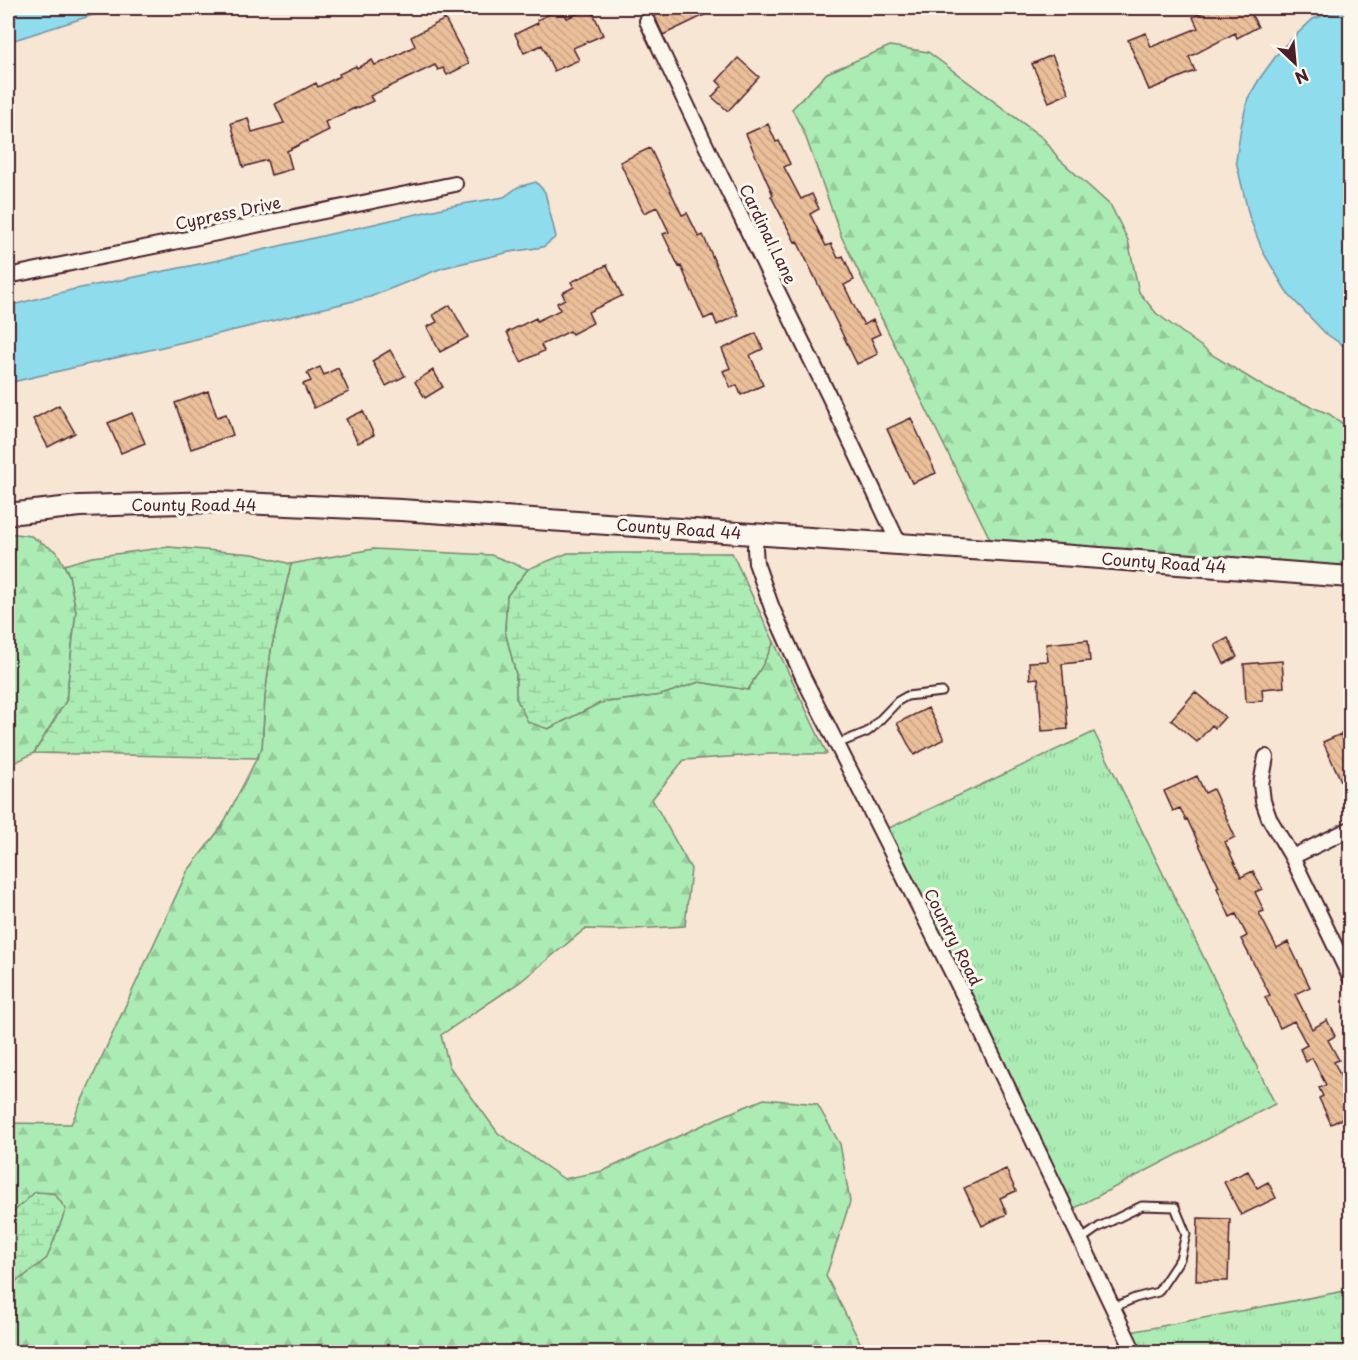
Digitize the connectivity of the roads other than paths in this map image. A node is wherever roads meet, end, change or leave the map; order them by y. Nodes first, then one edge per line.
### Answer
1 (647, 21) dead end
2 (455, 184) dead end
3 (8, 276) edge
4 (8, 514) edge
5 (756, 534) junction
6 (899, 544) junction
7 (1350, 577) edge
8 (942, 692) dead end
9 (837, 744) junction
10 (1266, 757) dead end
11 (1350, 829) edge
12 (1292, 857) junction
13 (1350, 977) edge
14 (1079, 1241) junction
15 (1112, 1308) junction
16 (1134, 1353) edge

1 - 6 street, Cardinal Lane
2 - 3 street, Cypress Drive
4 - 5 main road, County Road 44
5 - 6 main road, County Road 44
5 - 9 street, Country Road
6 - 7 main road, County Road 44
8 - 9 lane
9 - 14 street, Country Road
10 - 12 street
11 - 12 street
12 - 13 street
14 - 15 street, Country Road
14 - 15 lane
15 - 16 street, Country Road

